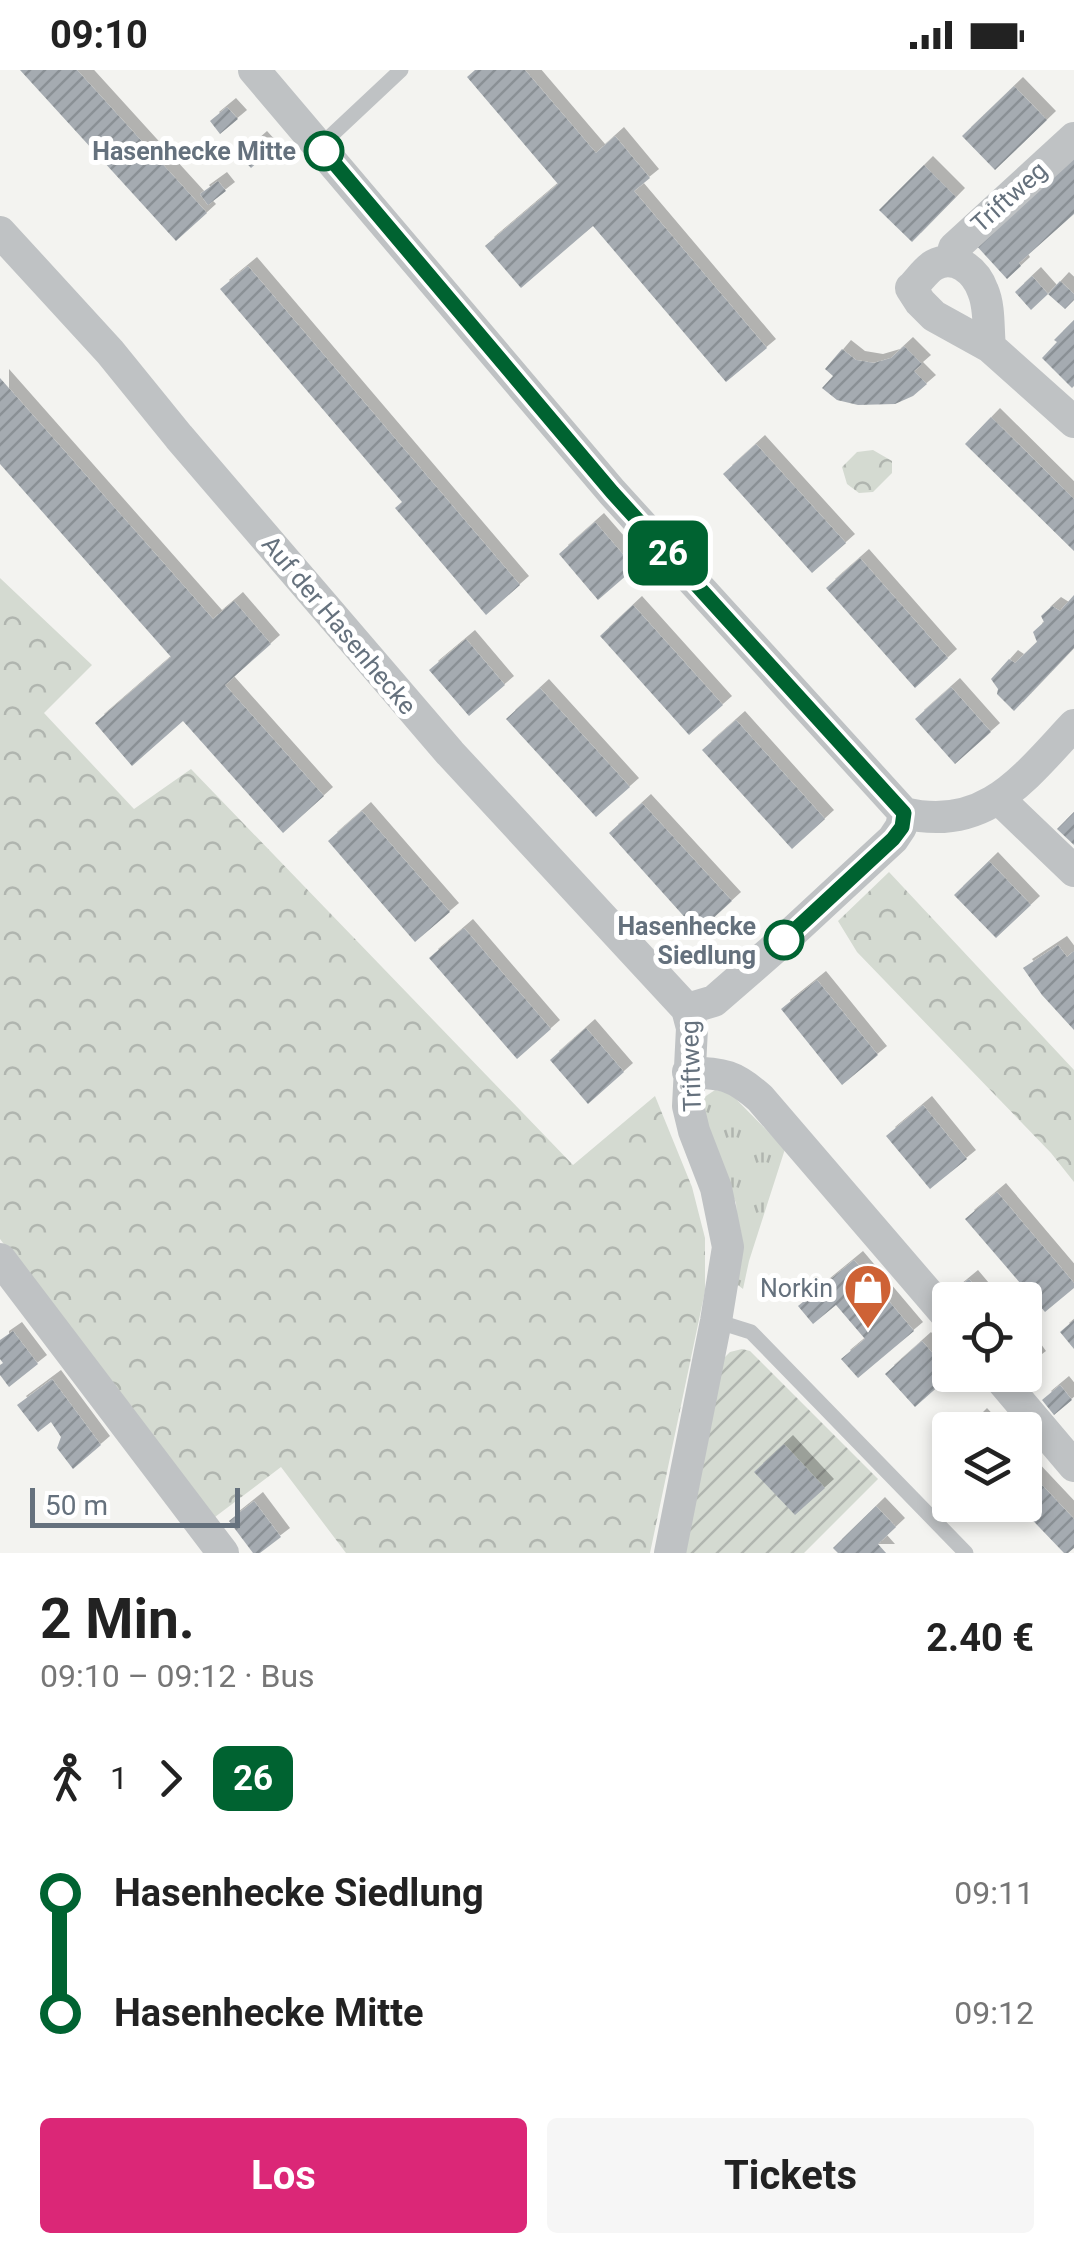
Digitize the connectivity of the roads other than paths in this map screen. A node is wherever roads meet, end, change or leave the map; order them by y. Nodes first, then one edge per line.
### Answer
1 (254, 70) edge
2 (401, 70) edge
3 (1074, 138) edge
4 (320, 146) junction
5 (0, 232) edge
6 (951, 261) junction
7 (990, 347) junction
8 (1074, 422) edge
9 (1074, 725) edge
10 (999, 799) junction
11 (904, 813) junction
12 (1074, 871) edge
13 (688, 1010) junction
14 (688, 1072) junction
15 (0, 1259) edge
16 (932, 1298) edge
17 (716, 1321) junction
18 (1011, 1392) edge
19 (1074, 1466) edge
20 (223, 1553) edge
21 (670, 1553) edge
22 (966, 1553) edge

1 - 4 street
2 - 4 lane
3 - 6 street, Triftweg
4 - 11 street
5 - 13 street, Auf der Hasenhecke
6 - 7 street, Triftweg
6 - 7 street, Triftweg
7 - 8 street, Triftweg
9 - 10 street
10 - 11 street
10 - 12 street
11 - 13 street, Triftweg
13 - 14 street, Triftweg
14 - 16 street
14 - 17 street, Triftweg
15 - 20 street
17 - 21 street, Triftweg
17 - 22 lane
18 - 19 street

